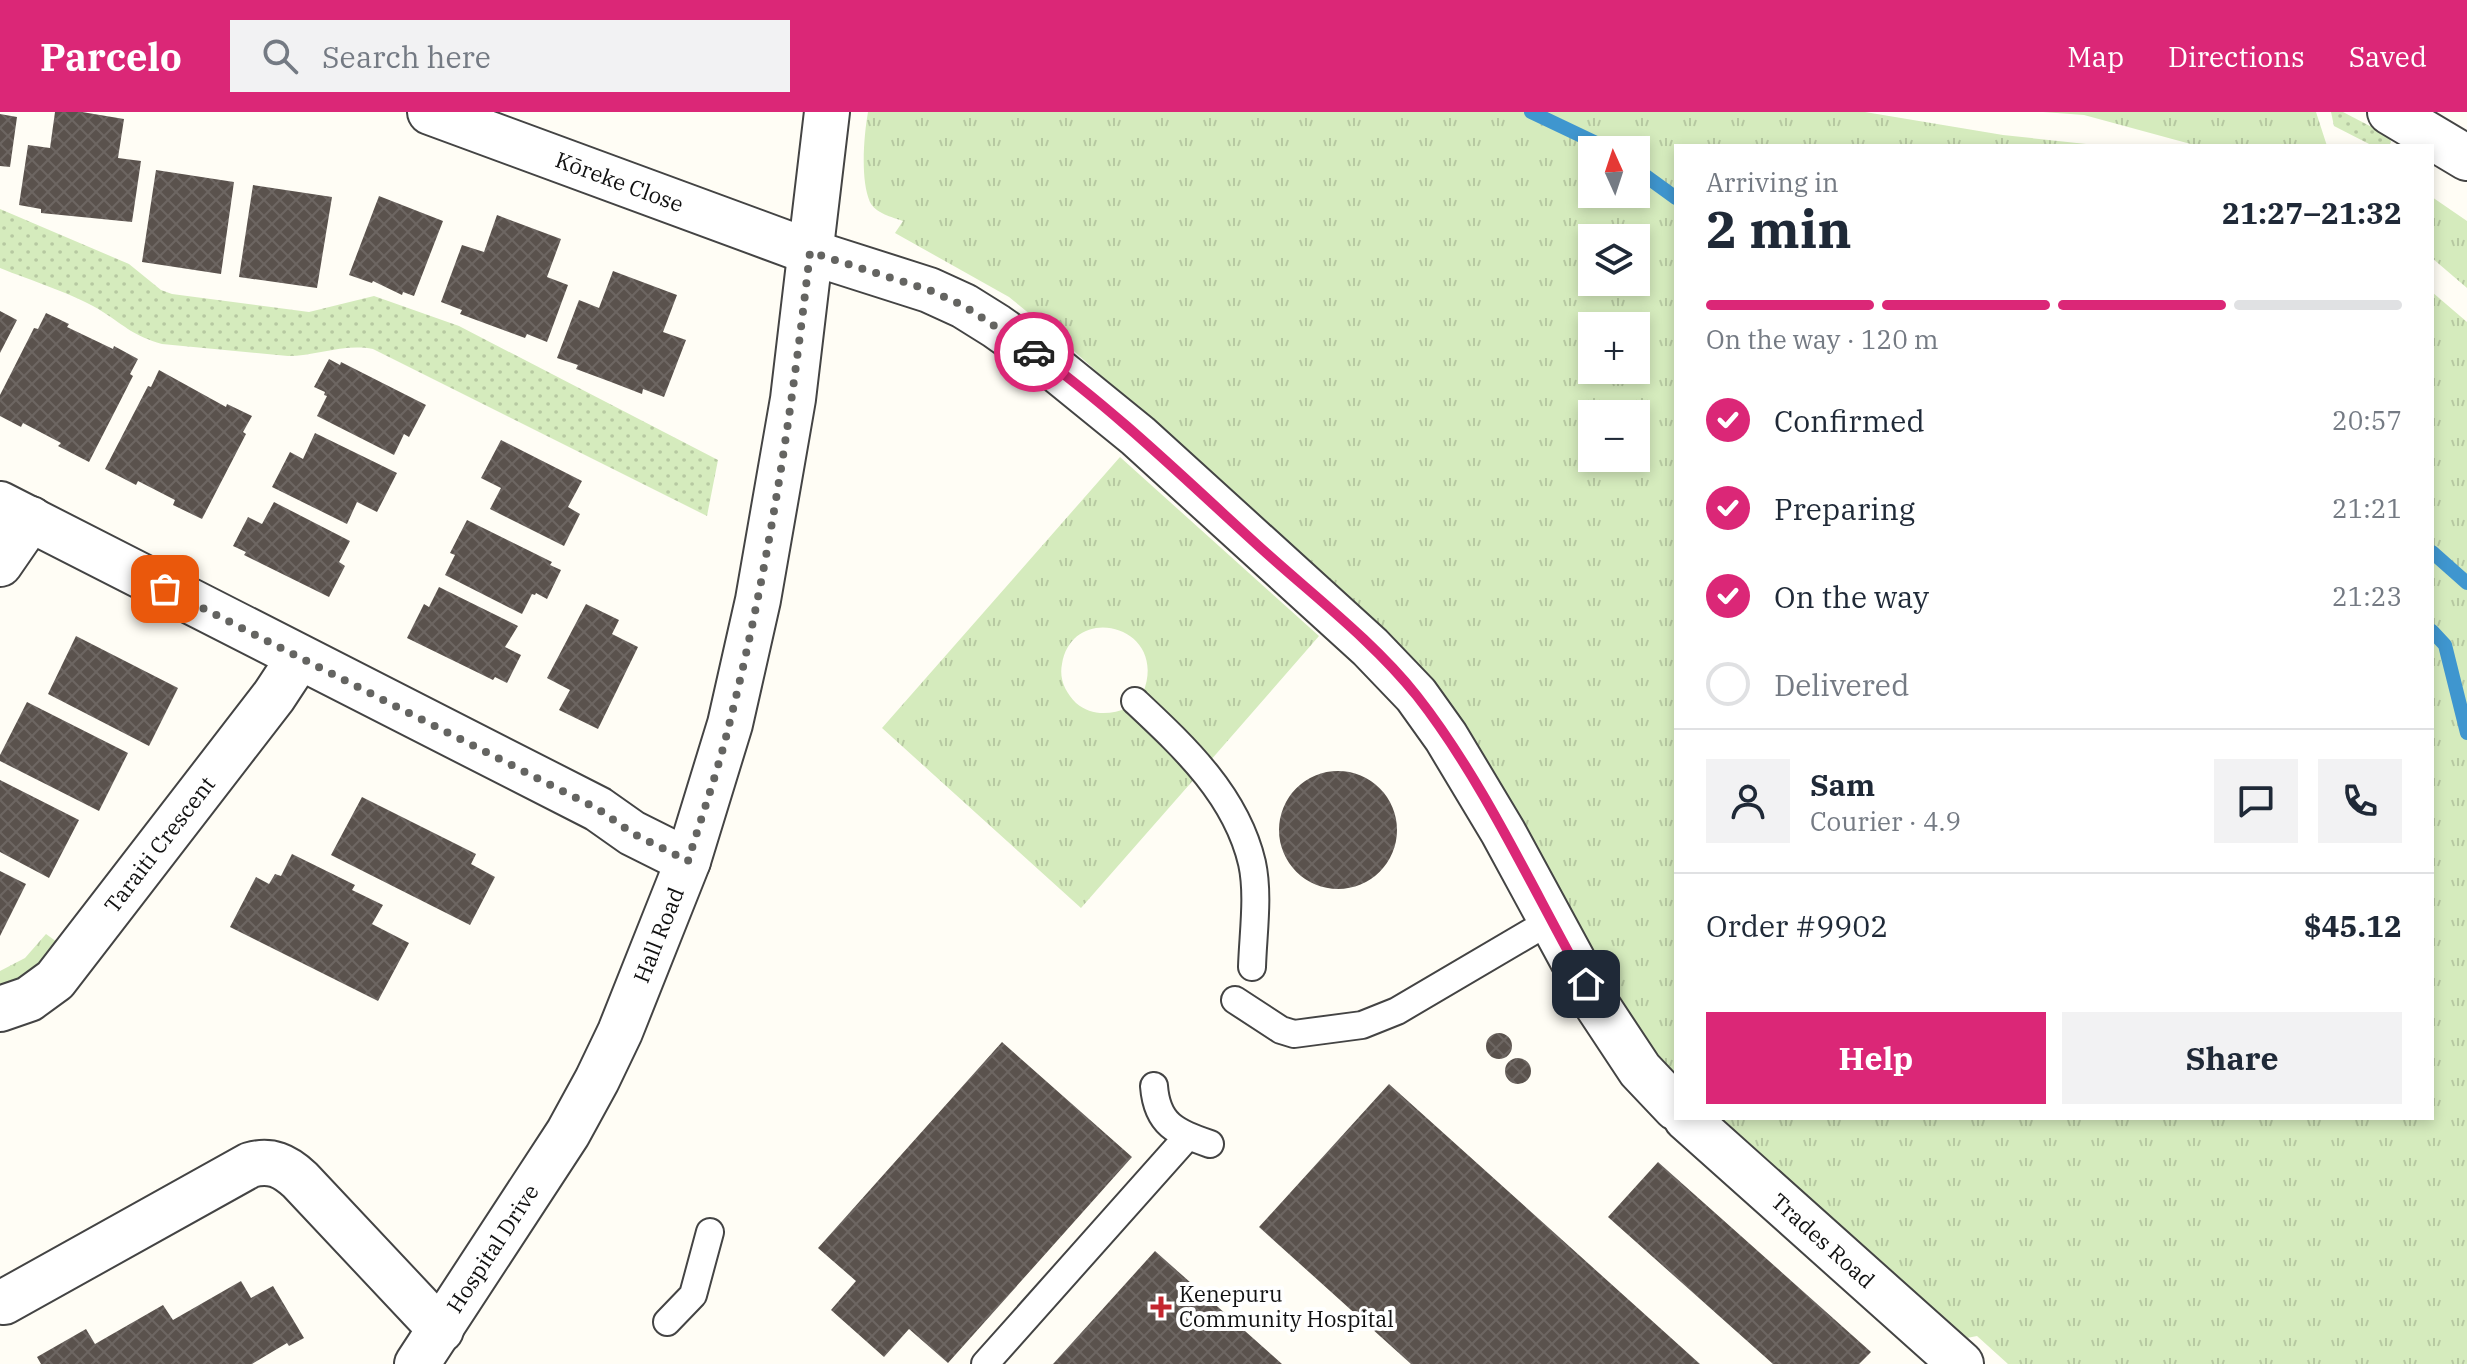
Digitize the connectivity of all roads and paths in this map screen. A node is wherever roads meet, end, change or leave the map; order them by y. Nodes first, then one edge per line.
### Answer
1 (430, 112) edge
2 (827, 112) edge
3 (2390, 112) edge
4 (2467, 158) edge
5 (810, 252) junction
6 (16, 511) edge
7 (0, 564) edge
8 (299, 658) junction
9 (1135, 701) dead end
10 (688, 861) junction
11 (1550, 921) junction
12 (1252, 967) dead end
13 (1235, 1000) dead end
14 (0, 1009) edge
15 (1154, 1086) dead end
16 (1674, 1106) edge
17 (1688, 1120) edge
18 (568, 1133) joint
19 (710, 1232) dead end
20 (4, 1302) dead end
21 (667, 1322) dead end
22 (429, 1347) edge
23 (985, 1364) edge
24 (1961, 1364) edge

1 - 5 street, Kōreke Close
2 - 5 street, Hall Road
3 - 4 street
5 - 10 street, Hall Road
5 - 11 street
6 - 7 street
6 - 8 street
8 - 10 street
8 - 14 street, Taraiti Crescent
9 - 12 lane
10 - 18 street, Hall Road
11 - 13 lane
11 - 16 street
15 - 23 lane
17 - 24 street, Trades Road
18 - 22 street, Hospital Drive
19 - 21 lane
20 - 22 street

